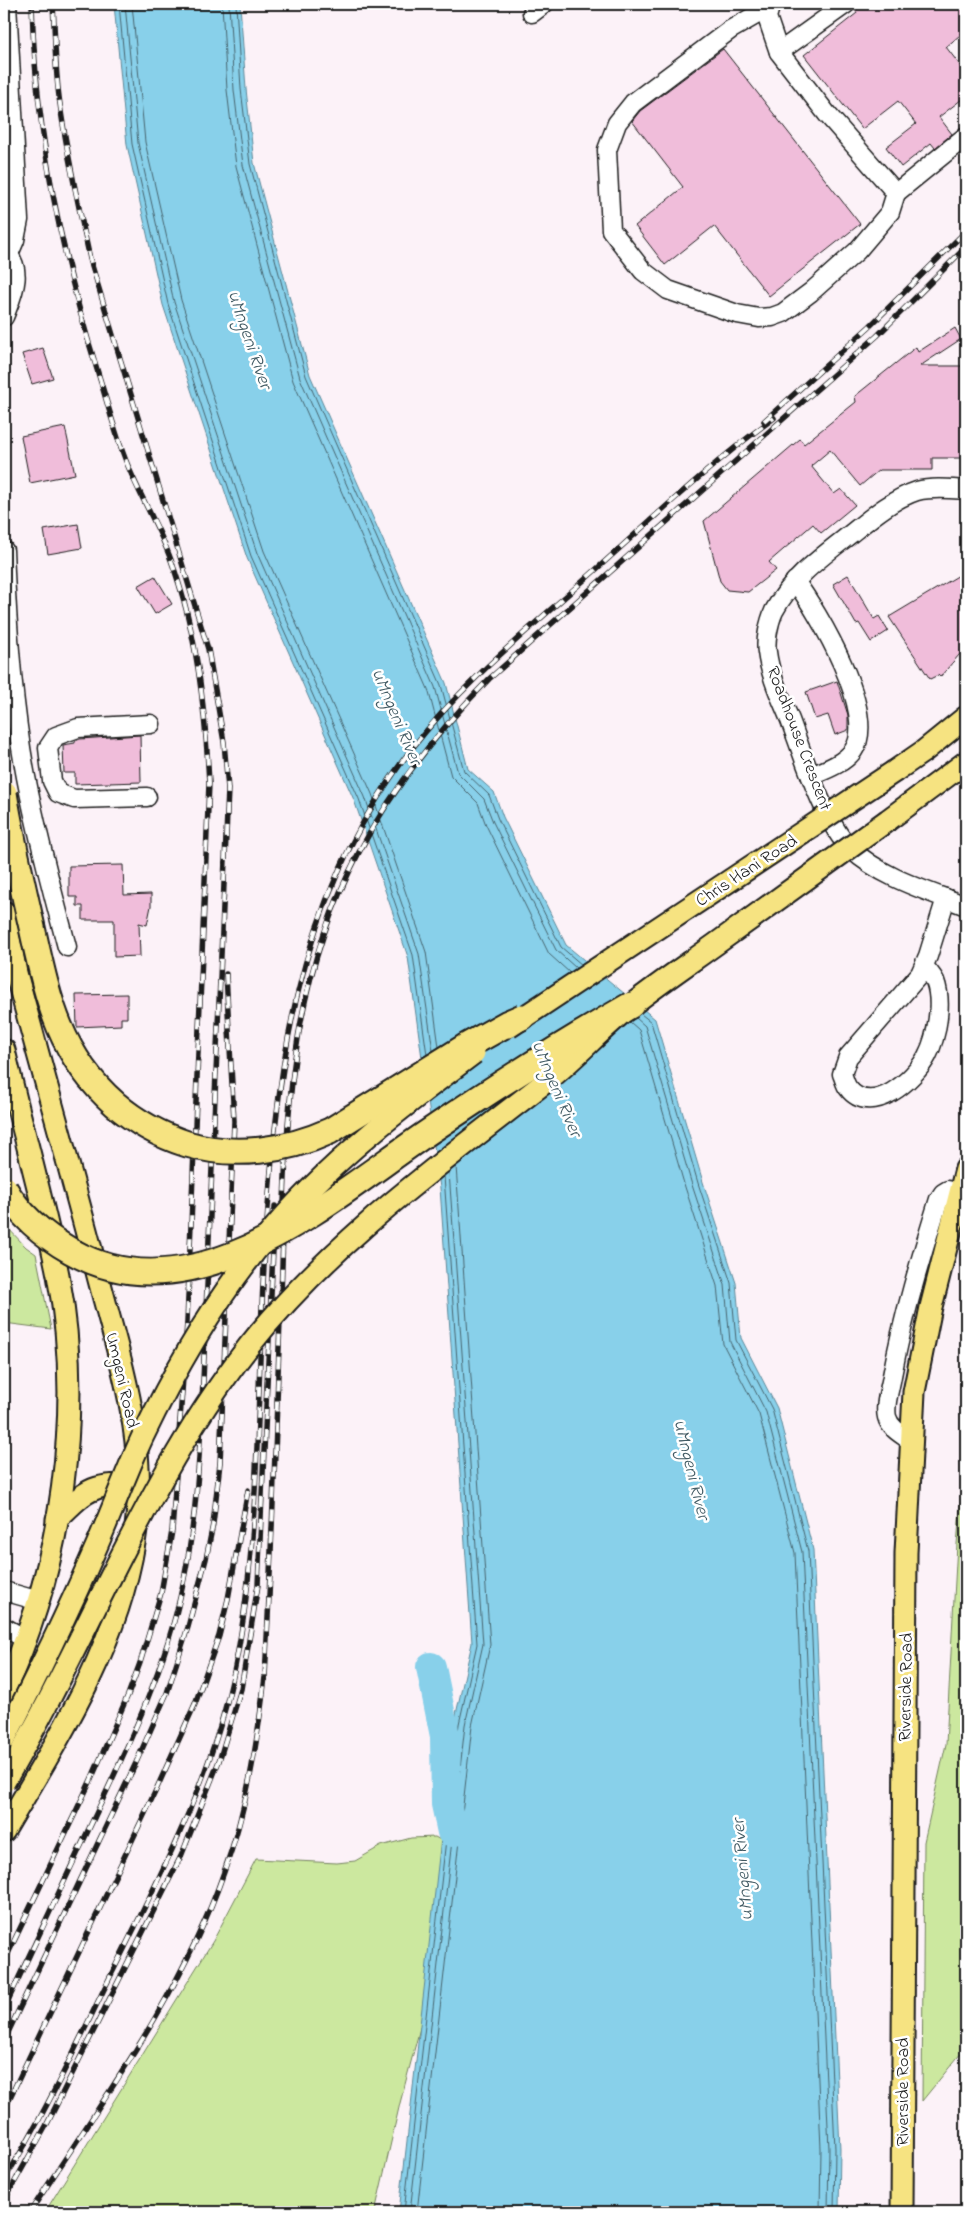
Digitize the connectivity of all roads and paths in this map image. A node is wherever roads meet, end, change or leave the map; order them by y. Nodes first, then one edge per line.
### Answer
1 (7, 4) edge
2 (846, 4) edge
3 (769, 6) edge
4 (779, 52) junction
5 (966, 136) edge
6 (896, 193) junction
7 (6, 252) edge
8 (4, 317) edge
9 (966, 490) edge
10 (4, 550) edge
11 (795, 581) junction
12 (966, 717) edge
13 (151, 724) dead end
14 (966, 762) edge
15 (50, 772) junction
16 (26, 776) junction
17 (811, 776) junction
18 (4, 793) edge
19 (147, 797) dead end
20 (946, 898) junction
21 (966, 906) edge
22 (4, 912) edge
23 (67, 947) dead end
24 (924, 966) junction
25 (631, 1005) junction
26 (522, 1017) junction
27 (4, 1050) edge
28 (966, 1169) edge
29 (4, 1188) edge
30 (963, 1196) edge
31 (140, 1486) junction
32 (57, 1519) junction
33 (4, 1591) edge
34 (39, 1601) junction
35 (4, 1627) edge
36 (26, 1640) junction
37 (4, 1692) edge
38 (4, 1740) edge
39 (4, 1782) edge
40 (4, 1832) edge
41 (902, 2212) edge

1 - 7 lane
2 - 4 lane
3 - 4 lane
3 - 6 lane
4 - 6 lane
5 - 6 lane
7 - 8 lane
9 - 11 lane, Roadhouse Crescent
10 - 16 lane
11 - 17 lane, Roadhouse Crescent
11 - 17 lane
12 - 26 main road, Chris Hani Road, bridge
13 - 15 lane
14 - 25 main road, bridge
15 - 16 lane
15 - 19 lane
16 - 23 lane
17 - 20 lane, Roadhouse Crescent
18 - 26 highway, bridge
20 - 21 lane, Roadhouse Crescent
20 - 24 lane
22 - 31 main road, Umgeni Road
24 - 24 lane
25 - 29 highway, bridge
25 - 39 main road, bridge
26 - 38 main road, Chris Hani Road, bridge
27 - 32 main road
28 - 30 main road, Riverside Road
30 - 41 main road, Riverside Road
31 - 32 main road
31 - 40 main road, Umgeni Road
32 - 34 main road
33 - 34 lane
34 - 36 main road
35 - 36 lane
36 - 37 main road

